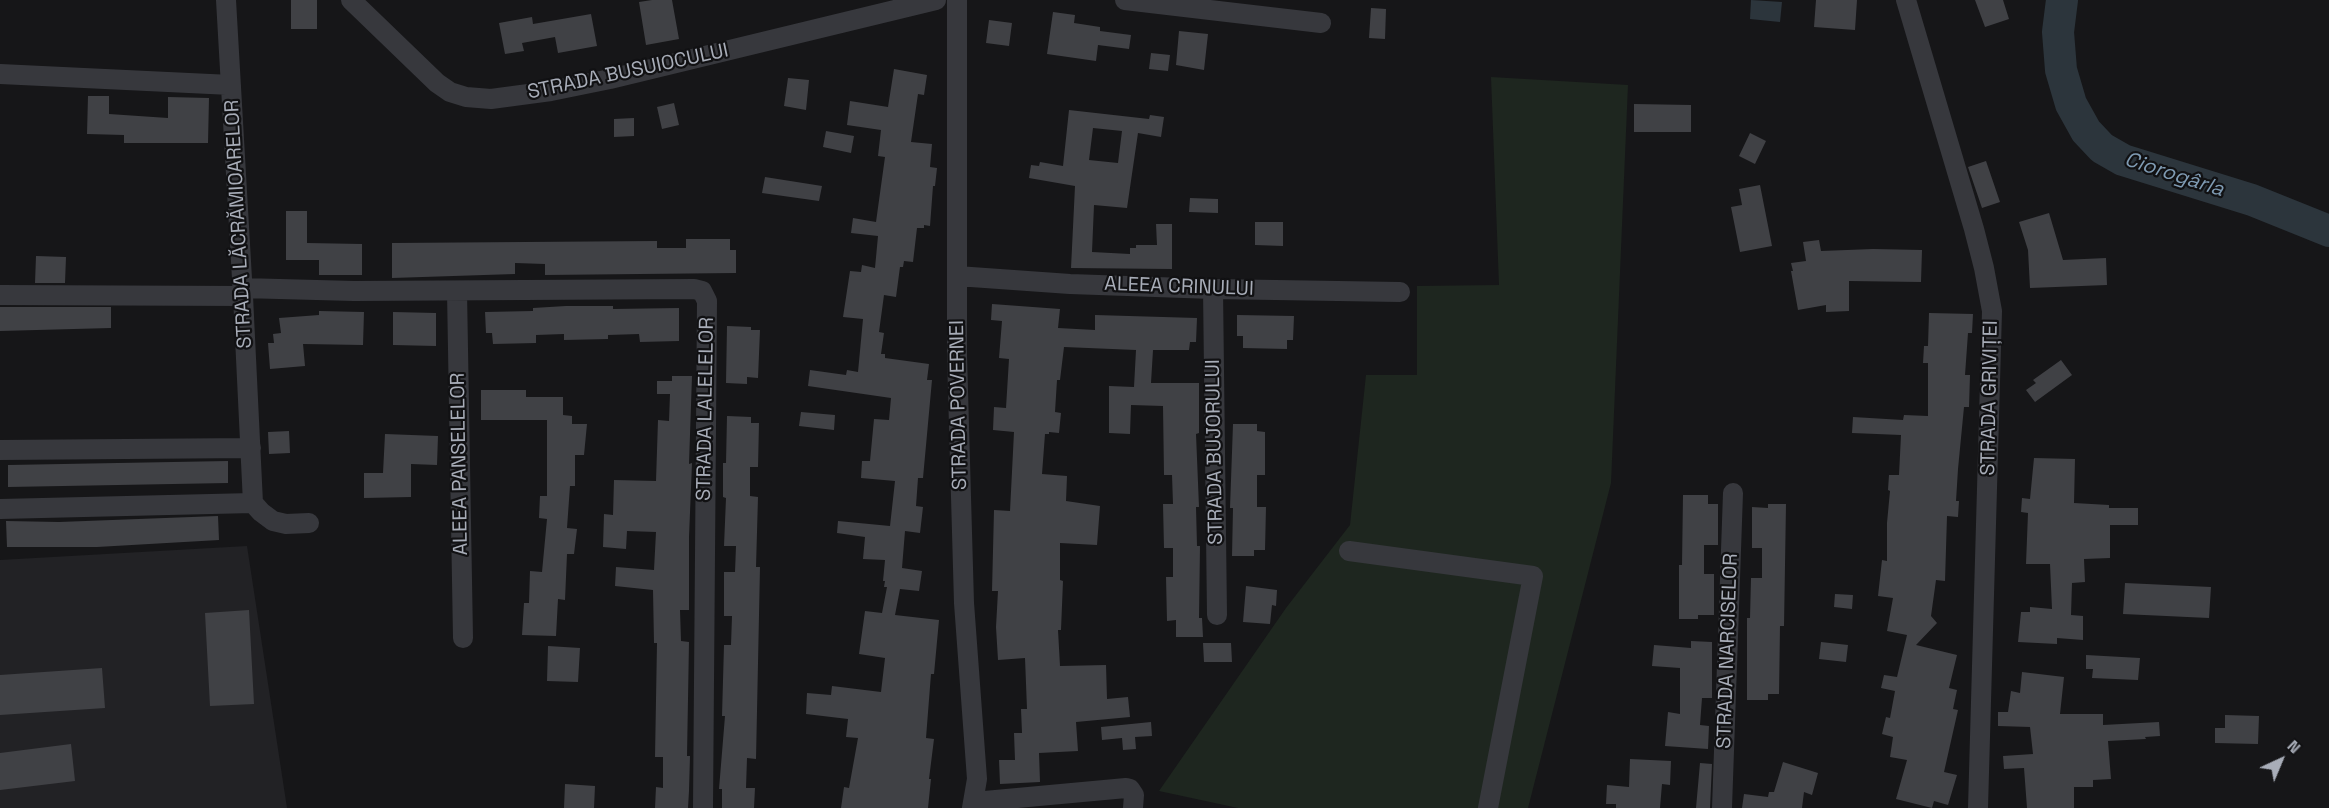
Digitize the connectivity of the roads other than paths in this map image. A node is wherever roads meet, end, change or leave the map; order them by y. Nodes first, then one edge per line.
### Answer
1 (226, 0) edge
2 (351, 0) edge
3 (936, 0) edge
4 (957, 0) edge
5 (1125, 0) edge
6 (1906, 0) edge
7 (1321, 23) dead end
8 (0, 74) edge
9 (231, 85) junction
10 (957, 276) junction
11 (1213, 289) junction
12 (457, 291) junction
13 (243, 292) junction
14 (1400, 292) dead end
15 (0, 295) edge
16 (251, 448) junction
17 (0, 450) edge
18 (1733, 493) dead end
19 (253, 503) junction
20 (0, 510) edge
21 (309, 523) dead end
22 (1349, 551) dead end
23 (1217, 615) dead end
24 (463, 638) dead end
25 (973, 805) edge
26 (703, 808) edge
27 (1133, 808) edge
28 (1488, 808) edge
29 (1722, 808) edge
30 (1978, 808) edge

1 - 9 street, STRADA LĂCRĂMIOARELOR
2 - 3 street, STRADA BUSUIOCULUI
4 - 10 street, STRADA POVERNEI
5 - 7 street
6 - 30 street, STRADA GRIVIȚEI
8 - 9 street
9 - 13 street, STRADA LĂCRĂMIOARELOR
10 - 11 street, ALEEA CRINULUI
10 - 25 street, STRADA POVERNEI
11 - 14 street, ALEEA CRINULUI
11 - 23 street, STRADA BUJORULUI
12 - 13 street, STRADA LALELELOR
12 - 24 street, ALEEA PANSELELOR
12 - 26 street, STRADA LALELELOR
13 - 15 street, STRADA LALELELOR
13 - 16 street, STRADA LĂCRĂMIOARELOR
16 - 17 street
16 - 19 street, STRADA LĂCRĂMIOARELOR
18 - 29 street, STRADA NARCISELOR
19 - 20 street
19 - 21 street
22 - 28 street
25 - 27 street

